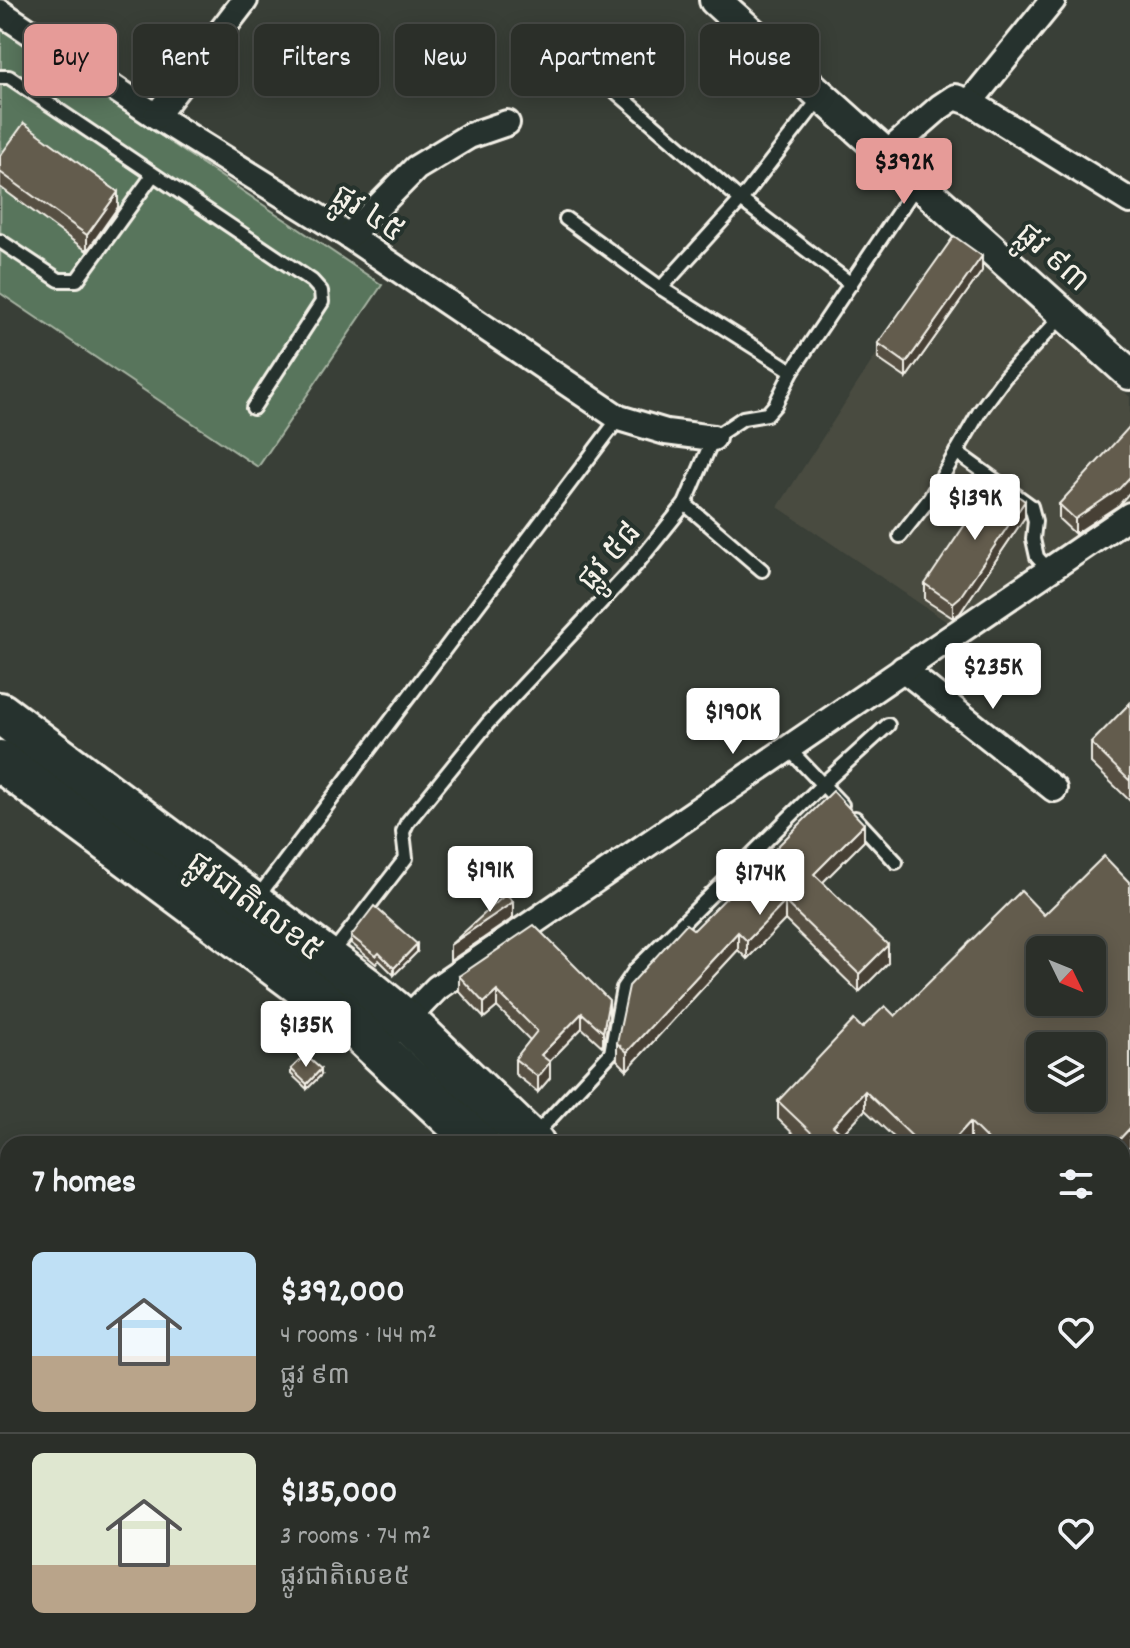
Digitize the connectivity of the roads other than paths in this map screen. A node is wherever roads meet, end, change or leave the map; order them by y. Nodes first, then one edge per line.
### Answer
1 (245, 0) edge
2 (715, 0) edge
3 (1053, 0) edge
4 (0, 12) edge
5 (0, 77) edge
6 (621, 96) edge
7 (820, 98) junction
8 (970, 102) junction
9 (156, 116) junction
10 (507, 123) dead end
11 (885, 155) junction
12 (153, 175) junction
13 (918, 183) junction
14 (741, 200) junction
15 (1130, 201) edge
16 (566, 219) dead end
17 (349, 236) junction
18 (0, 241) edge
19 (851, 284) junction
20 (661, 288) junction
21 (1065, 313) junction
22 (792, 371) junction
23 (1130, 374) edge
24 (253, 408) dead end
25 (619, 418) junction
26 (713, 438) junction
27 (956, 452) junction
28 (685, 504) junction
29 (1130, 515) edge
30 (900, 536) dead end
31 (762, 570) dead end
32 (1049, 570) junction
33 (903, 669) junction
34 (0, 713) edge
35 (888, 725) dead end
36 (788, 748) junction
37 (0, 761) edge
38 (823, 784) junction
39 (1054, 789) dead end
40 (896, 862) dead end
41 (242, 917) junction
42 (328, 959) junction
43 (392, 1034) junction
44 (473, 1136) edge
45 (524, 1136) edge
46 (537, 1136) edge

1 - 9 street
2 - 7 street, ផ្លូវ ៩៣
3 - 8 street
4 - 9 street, ផ្លូវ ៤៥
5 - 12 lane
6 - 14 lane
7 - 11 street, ផ្លូវ ៩៣
7 - 14 lane
8 - 11 street
8 - 15 street
9 - 17 street, ផ្លូវ ៤៥
10 - 17 street
11 - 13 street, ផ្លូវ ៩៣
12 - 18 lane
12 - 24 lane
13 - 19 lane
13 - 21 street, ផ្លូវ ៩៣
14 - 19 lane
14 - 20 lane
16 - 20 lane
17 - 25 street, ផ្លូវ ៤៥
19 - 22 lane
20 - 22 lane
21 - 23 street, ផ្លូវ ៩៣
21 - 27 lane
22 - 26 lane
25 - 26 street, ផ្លូវ ៤៥
25 - 41 lane
26 - 28 lane, ផ្លូវ ៥៨
27 - 30 lane
27 - 32 lane
28 - 31 lane
28 - 42 lane, ផ្លូវ ៥៨
29 - 32 street
32 - 33 street
33 - 36 street
33 - 39 street
34 - 41 highway, ផ្លូវជាតិលេខ៥
35 - 38 lane
36 - 38 lane
36 - 43 street
37 - 41 highway, ផ្លូវជាតិលេខ៥
38 - 40 lane
38 - 46 lane
41 - 42 highway, ផ្លូវជាតិលេខ៥
41 - 43 highway, ផ្លូវជាតិលេខ៥
42 - 43 highway, ផ្លូវជាតិលេខ៥
43 - 44 highway, ផ្លូវជាតិលេខ៥
43 - 45 highway, ផ្លូវជាតិលេខ៥

